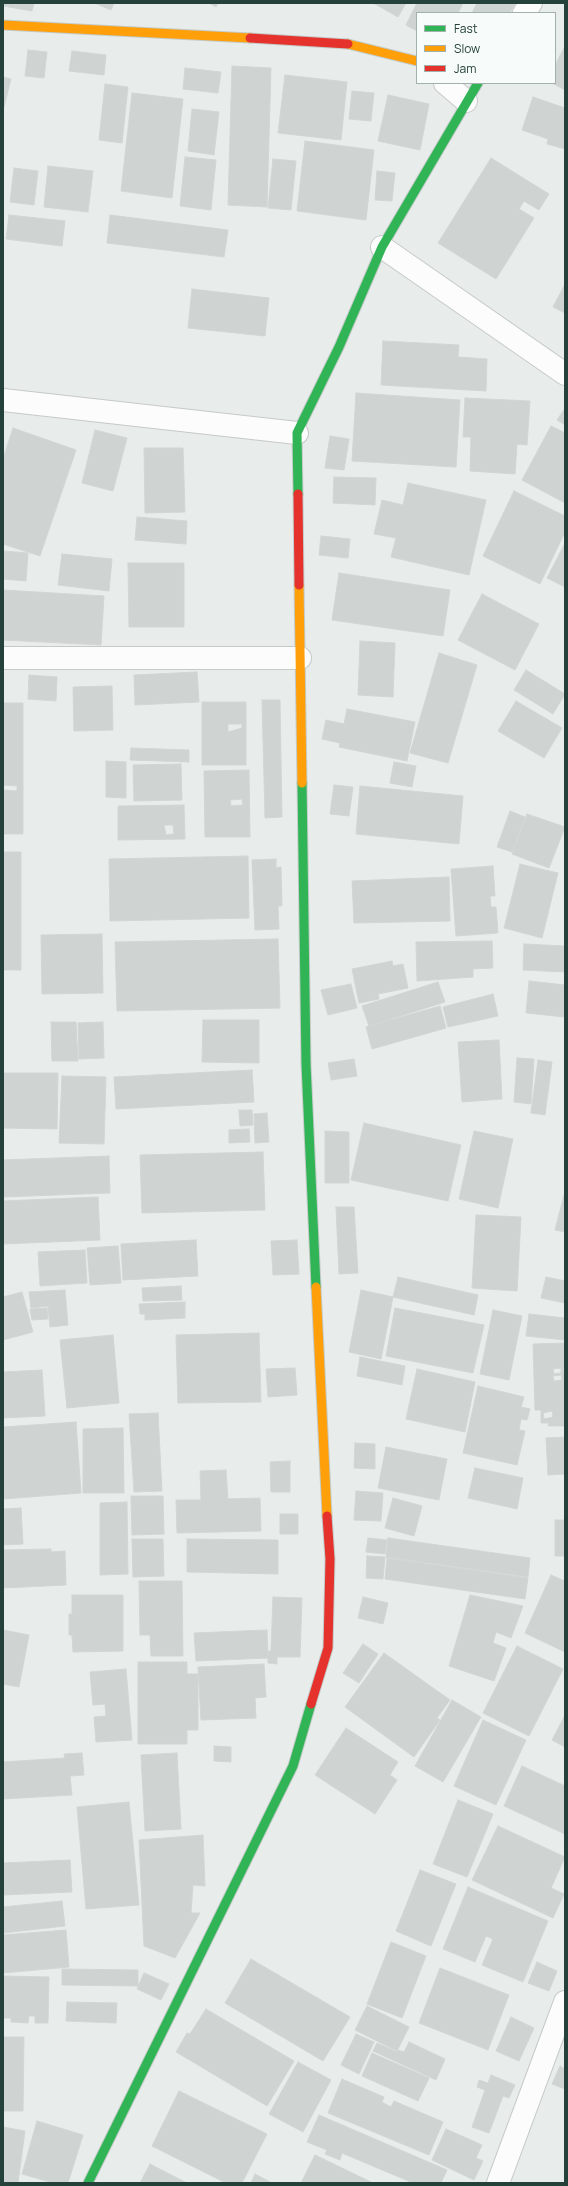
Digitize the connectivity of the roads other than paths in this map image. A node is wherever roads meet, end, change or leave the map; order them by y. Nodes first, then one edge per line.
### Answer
1 (531, 3) edge
2 (525, 12) edge
3 (3, 25) edge
4 (416, 61) edge
5 (446, 84) edge
6 (477, 84) edge
7 (466, 101) junction
8 (382, 247) junction
9 (565, 374) edge
10 (3, 400) edge
11 (297, 433) junction
12 (3, 658) edge
13 (300, 658) junction
14 (565, 2002) edge
15 (88, 2183) edge
16 (498, 2183) edge

1 - 2 street
3 - 4 street
5 - 7 street
6 - 7 street
7 - 8 street
8 - 9 street
8 - 11 street
10 - 11 street
11 - 13 street
12 - 13 street
13 - 15 street
14 - 16 street

